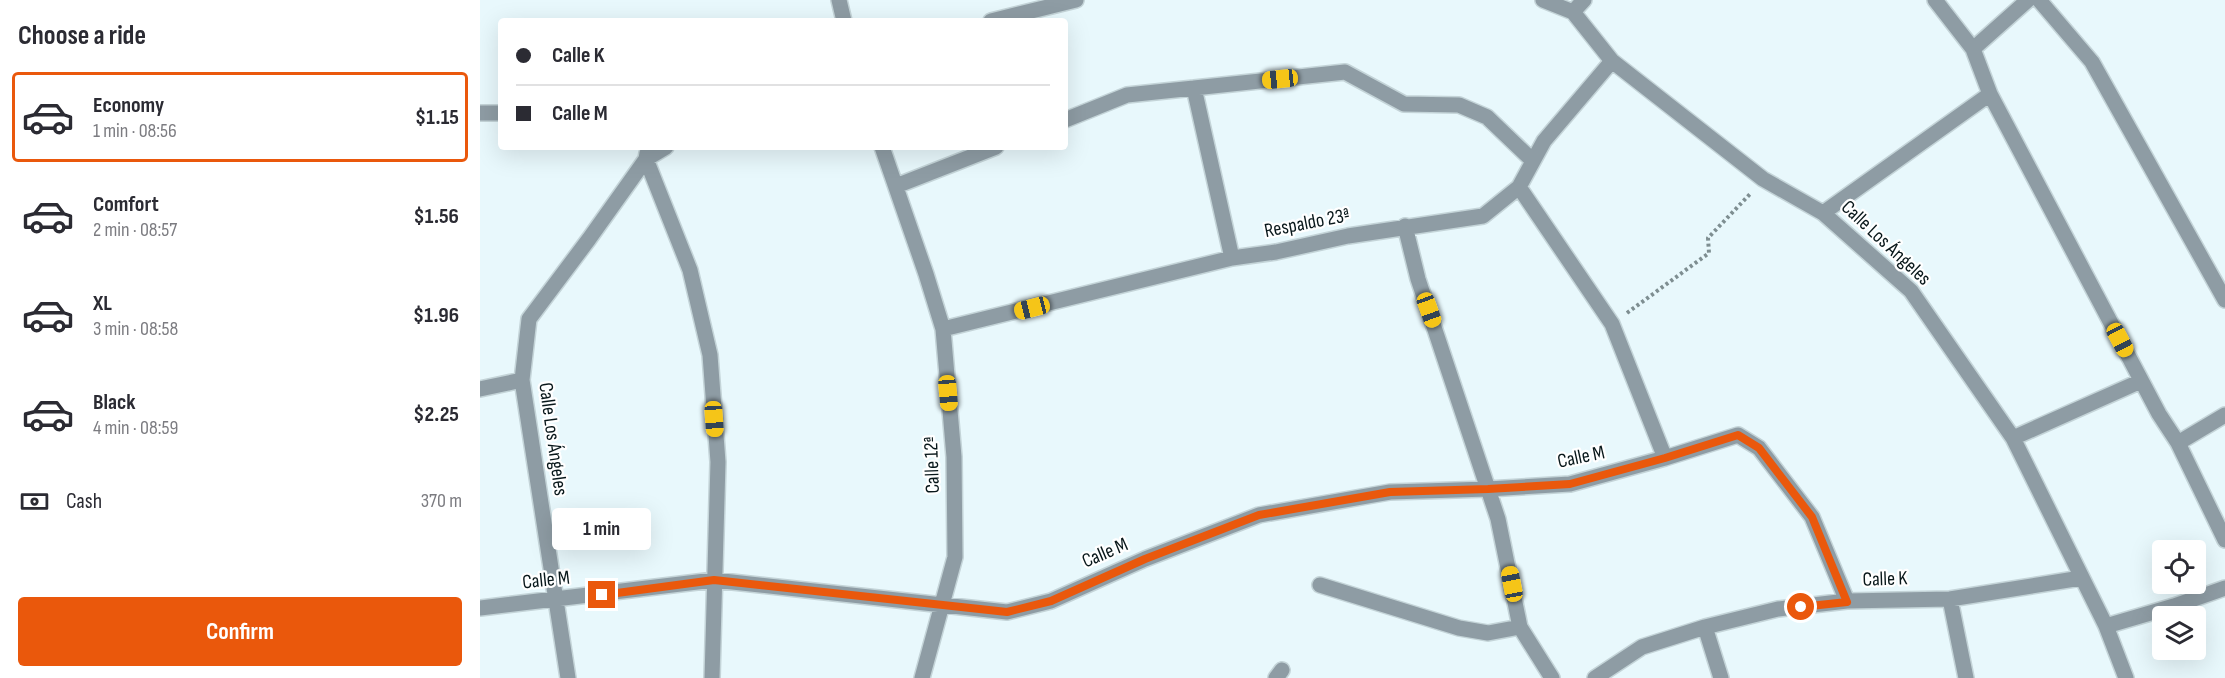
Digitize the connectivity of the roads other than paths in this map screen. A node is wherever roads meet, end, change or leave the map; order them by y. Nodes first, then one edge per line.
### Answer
1 (839, 0) edge
2 (1076, 0) edge
3 (1543, 0) edge
4 (1584, 0) edge
5 (1935, 0) edge
6 (2028, 0) edge
7 (2039, 0) edge
8 (1573, 12) junction
9 (843, 18) edge
10 (1003, 18) edge
11 (1973, 49) junction
12 (1612, 61) junction
13 (1194, 88) junction
14 (1990, 94) junction
15 (480, 113) edge
16 (498, 113) edge
17 (1068, 119) edge
18 (883, 150) edge
19 (988, 150) edge
20 (647, 153) edge
21 (1533, 161) junction
22 (896, 186) junction
23 (1519, 187) junction
24 (1823, 213) junction
25 (1405, 226) junction
26 (1232, 258) junction
27 (2225, 300) edge
28 (943, 329) junction
29 (522, 380) junction
30 (2141, 381) junction
31 (480, 389) edge
32 (2225, 415) edge
33 (2013, 438) junction
34 (2178, 442) junction
35 (1665, 458) junction
36 (1488, 489) junction
37 (2225, 540) edge
38 (2081, 578) junction
39 (714, 580) junction
40 (1320, 585) dead end
41 (2225, 588) edge
42 (1950, 599) junction
43 (557, 601) junction
44 (1847, 602) junction
45 (941, 604) junction
46 (480, 609) edge
47 (2106, 626) junction
48 (1520, 627) junction
49 (1705, 627) junction
50 (568, 678) edge
51 (712, 678) edge
52 (922, 678) edge
53 (1552, 678) edge
54 (1595, 678) edge
55 (1721, 678) edge
56 (1966, 678) edge
57 (2126, 678) edge

1 - 9 street
2 - 10 street
3 - 8 street, Calle Los Ángeles
4 - 8 street
5 - 11 street
6 - 11 street
7 - 27 street
8 - 12 street, Calle Los Ángeles
11 - 14 street
12 - 21 street, Respaldo 23ª
12 - 24 street, Calle Los Ángeles
13 - 17 street
13 - 21 street
13 - 26 street
14 - 24 street
14 - 30 street
15 - 16 street
18 - 22 street, Calle 12ª
19 - 22 street
20 - 29 street, Calle Los Ángeles
20 - 39 street
21 - 23 street, Respaldo 23ª
22 - 28 street, Calle 12ª
23 - 25 street, Respaldo 23ª
23 - 35 street
24 - 33 street, Calle Los Ángeles
25 - 26 street, Respaldo 23ª
25 - 36 street
26 - 28 street, Respaldo 23ª
28 - 45 street, Calle 12ª
29 - 31 street
29 - 43 street, Calle Los Ángeles
30 - 33 street
30 - 34 street
32 - 34 street
33 - 38 street, Calle Los Ángeles
34 - 37 street
35 - 36 street, Calle M
35 - 44 street, Calle M
36 - 45 street, Calle M
36 - 48 street
38 - 42 street, Calle K
38 - 47 street, Calle Los Ángeles
39 - 43 street, Calle M
39 - 45 street, Calle M
39 - 51 street
40 - 48 street
41 - 47 street
42 - 44 street, Calle K
42 - 56 street
43 - 46 street, Calle M
43 - 50 street, Calle Los Ángeles
44 - 49 street, Calle K
45 - 52 street, Calle 12ª
47 - 57 street, Calle Los Ángeles
48 - 53 street
49 - 54 street, Calle K
49 - 55 street

